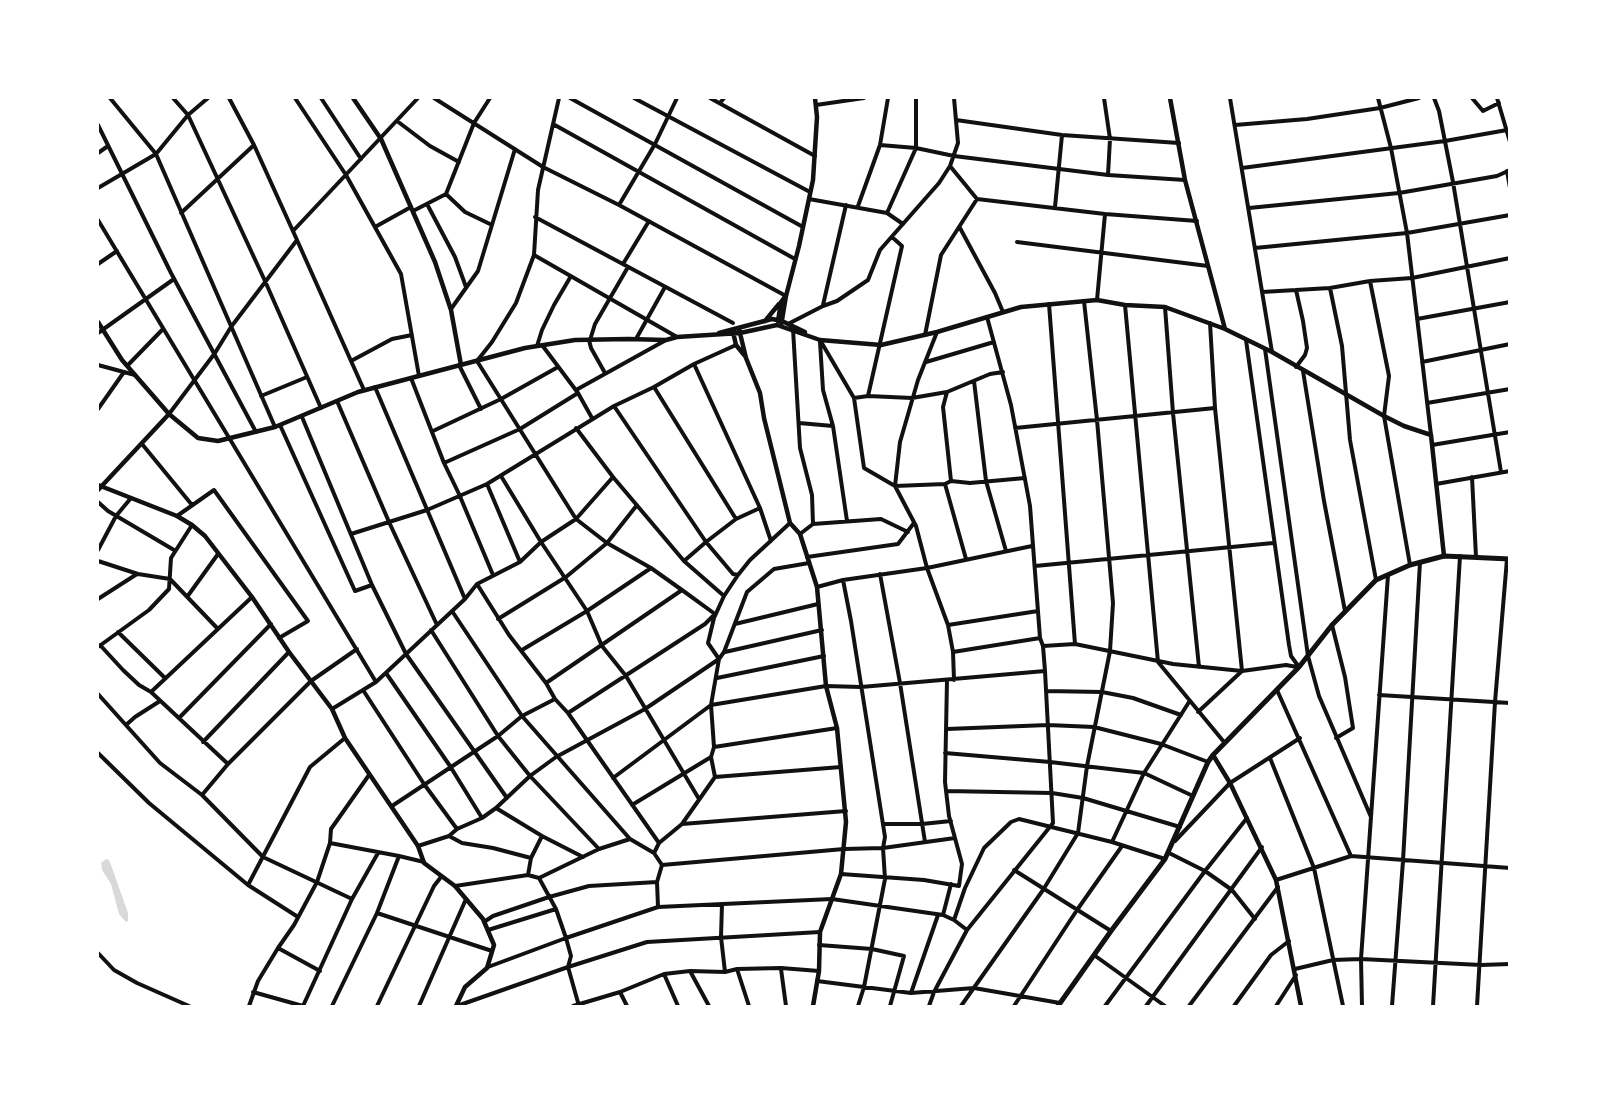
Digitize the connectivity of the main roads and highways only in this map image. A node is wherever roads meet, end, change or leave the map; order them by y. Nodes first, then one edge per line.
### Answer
1 (1508, 559) edge
2 (1060, 1005) edge

1 - 2 main road

